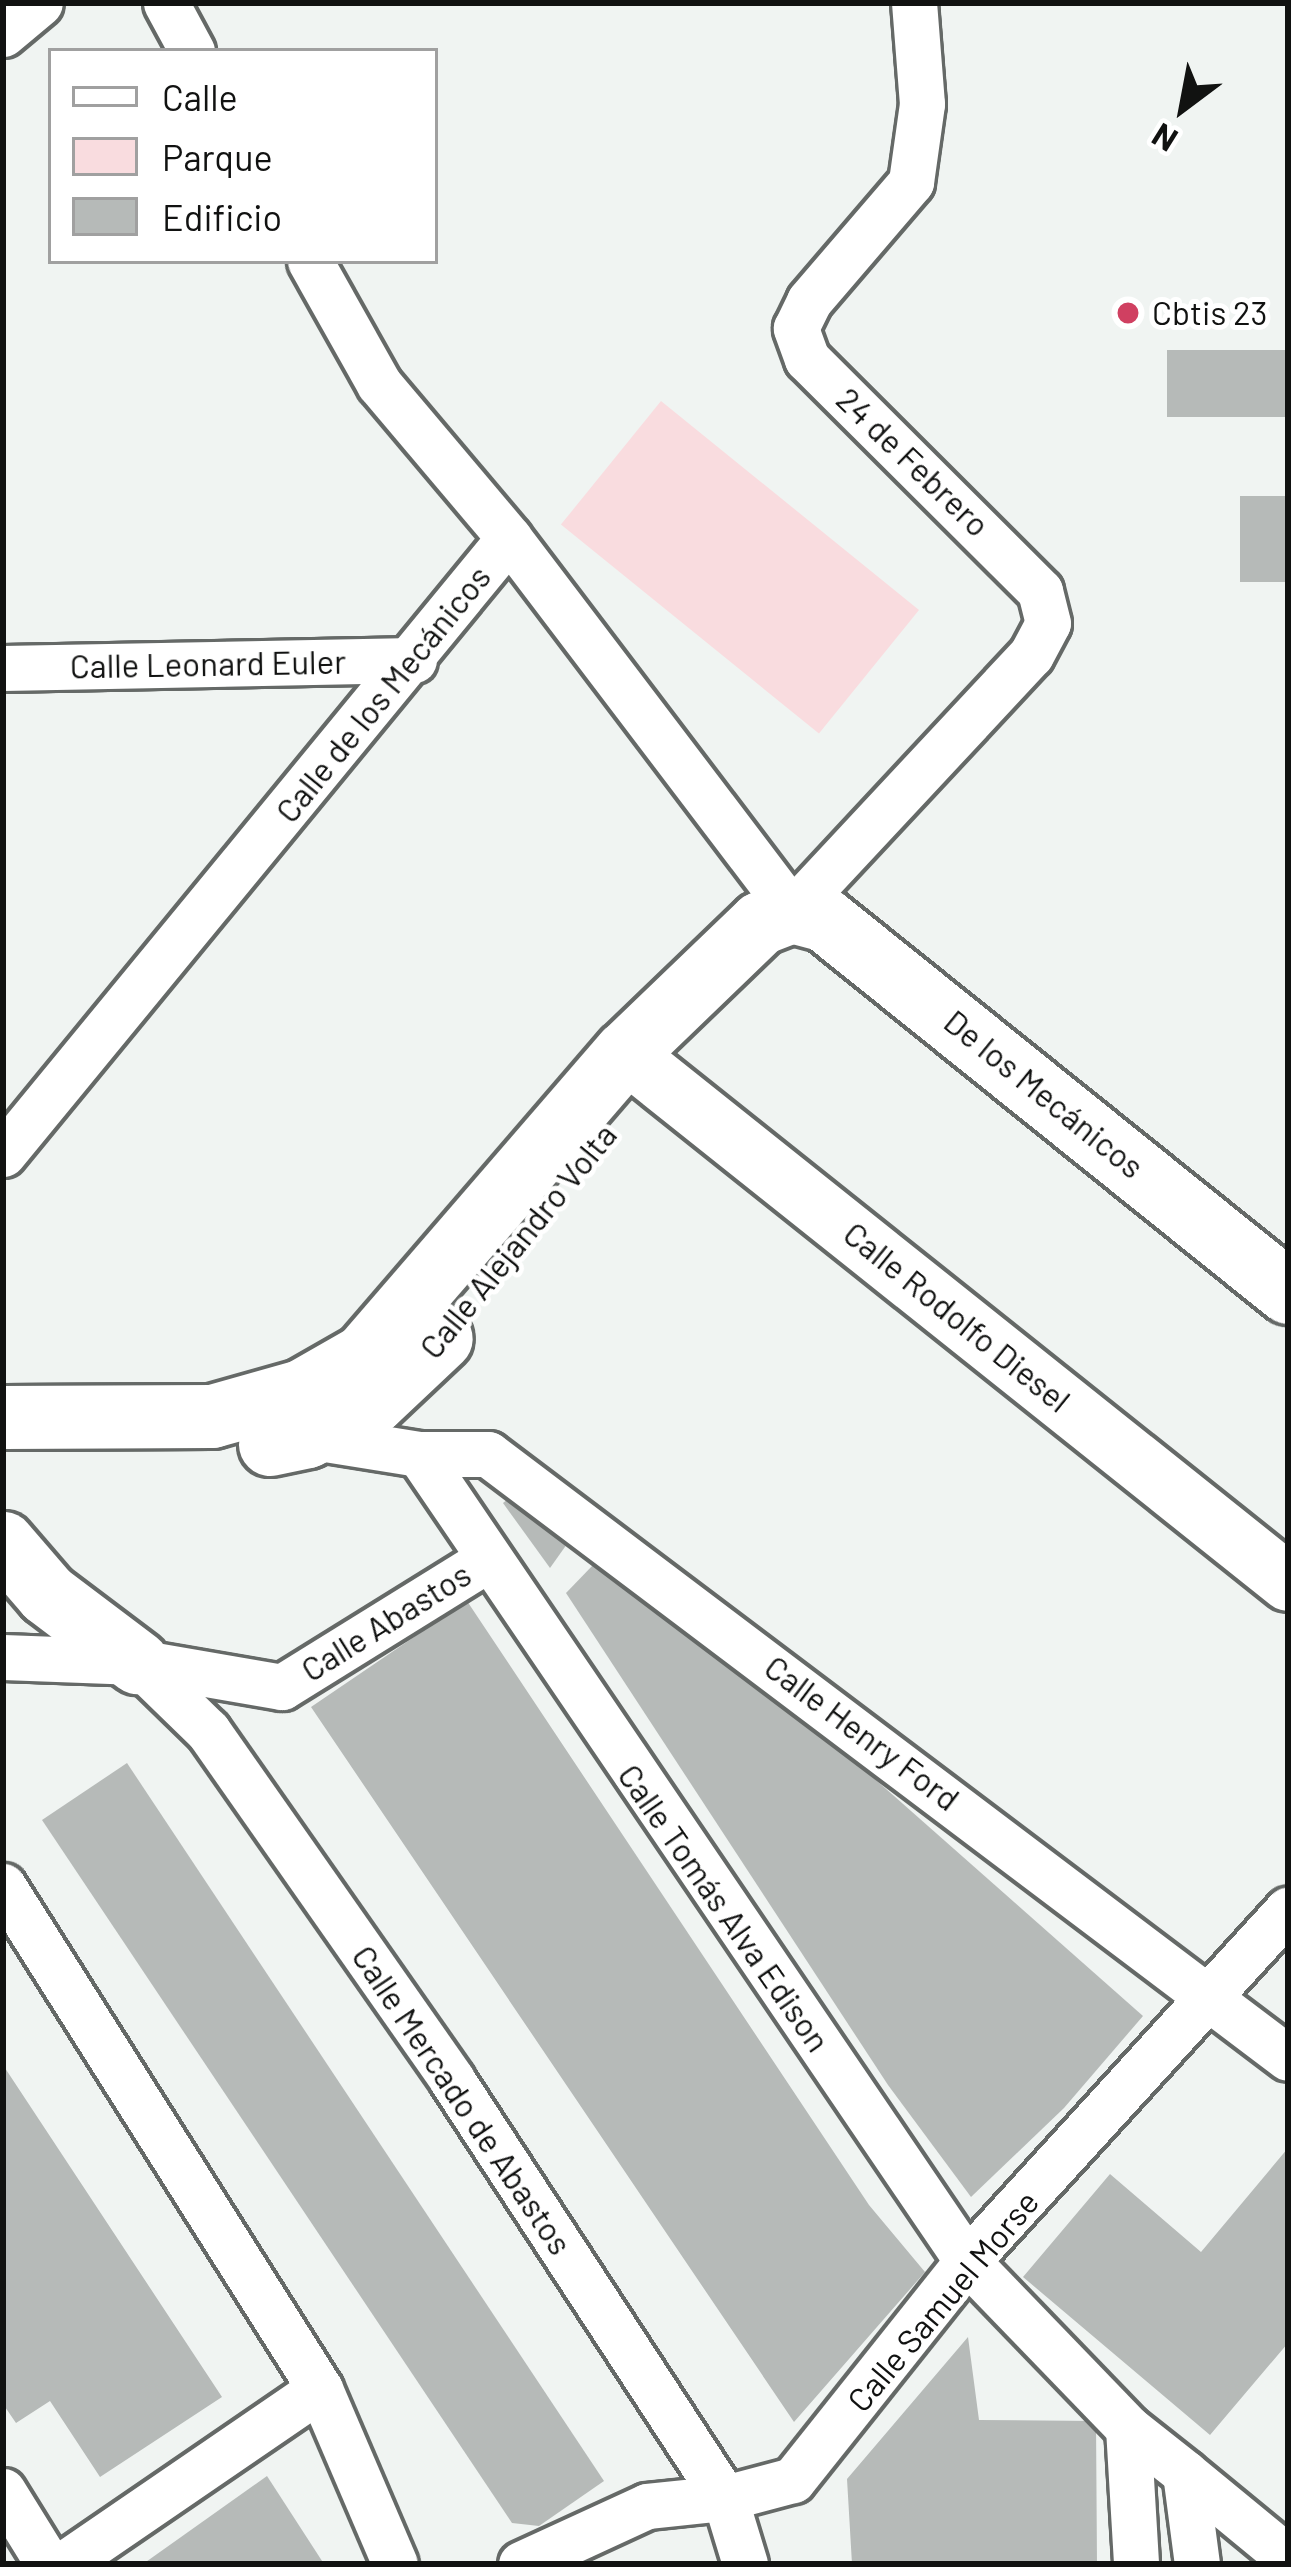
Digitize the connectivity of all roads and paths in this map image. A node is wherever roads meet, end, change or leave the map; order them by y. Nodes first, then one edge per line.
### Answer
1 (40, 3) edge
2 (166, 3) edge
3 (914, 3) edge
4 (3, 34) edge
5 (191, 48) edge
6 (312, 264) edge
7 (509, 538) junction
8 (1040, 591) joint
9 (414, 660) junction
10 (3, 668) edge
11 (792, 910) junction
12 (638, 1064) junction
13 (3, 1154) edge
14 (1288, 1292) edge
15 (3, 1389) edge
16 (3, 1417) edge
17 (82, 1418) junction
18 (291, 1418) junction
19 (3, 1451) edge
20 (419, 1454) junction
21 (3, 1543) edge
22 (485, 1561) junction
23 (1288, 1582) edge
24 (3, 1658) edge
25 (137, 1663) junction
26 (3, 1886) edge
27 (1288, 1909) edge
28 (1215, 1997) junction
29 (1288, 2058) edge
30 (967, 2261) junction
31 (320, 2389) junction
32 (1127, 2428) junction
33 (1185, 2473) junction
34 (3, 2491) edge
35 (725, 2498) junction
36 (1288, 2558) edge
37 (48, 2564) edge
38 (64, 2564) edge
39 (395, 2564) edge
40 (521, 2564) edge
41 (745, 2564) edge
42 (1136, 2564) edge
43 (1197, 2564) edge

1 - 4 street
2 - 5 street
3 - 8 street, 24 de Febrero
6 - 7 street
7 - 9 street, Calle de los Mecánicos
7 - 11 street, Calle de los Mecánicos
8 - 11 street, Calle Alejandro Volta
9 - 10 street, Calle Leonard Euler
9 - 13 street, Calle de los Mecánicos
11 - 12 main road, Calle Alejandro Volta
11 - 14 main road, De los Mecánicos
12 - 18 main road, Calle Alejandro Volta
12 - 23 street, Calle Rodolfo Diesel
15 - 17 street
16 - 17 main road, Calle Alejandro Volta
17 - 18 main road, Calle Alejandro Volta
18 - 19 main road, Calle Alejandro Volta
18 - 20 street
20 - 22 street, Calle Tomás Alva Edison
20 - 28 street, Calle Henry Ford
21 - 25 main road
22 - 25 street, Calle Abastos
22 - 30 street, Calle Tomás Alva Edison
24 - 25 street, Calle Abastos
25 - 35 street, Calle Mercado de Abastos
26 - 31 street
27 - 28 street, Calle Samuel Morse
28 - 29 street, Calle Henry Ford
28 - 30 street, Calle Samuel Morse
30 - 32 street, Calle Tomás Alva Edison
30 - 35 street, Calle Samuel Morse
31 - 38 street
31 - 39 street
32 - 33 street, Calle Tomás Alva Edison
32 - 42 street
33 - 36 street, Calle Tomás Alva Edison
33 - 43 street
34 - 37 street
35 - 40 street, Calle Samuel Morse
35 - 41 street, Calle Mercado de Abastos

